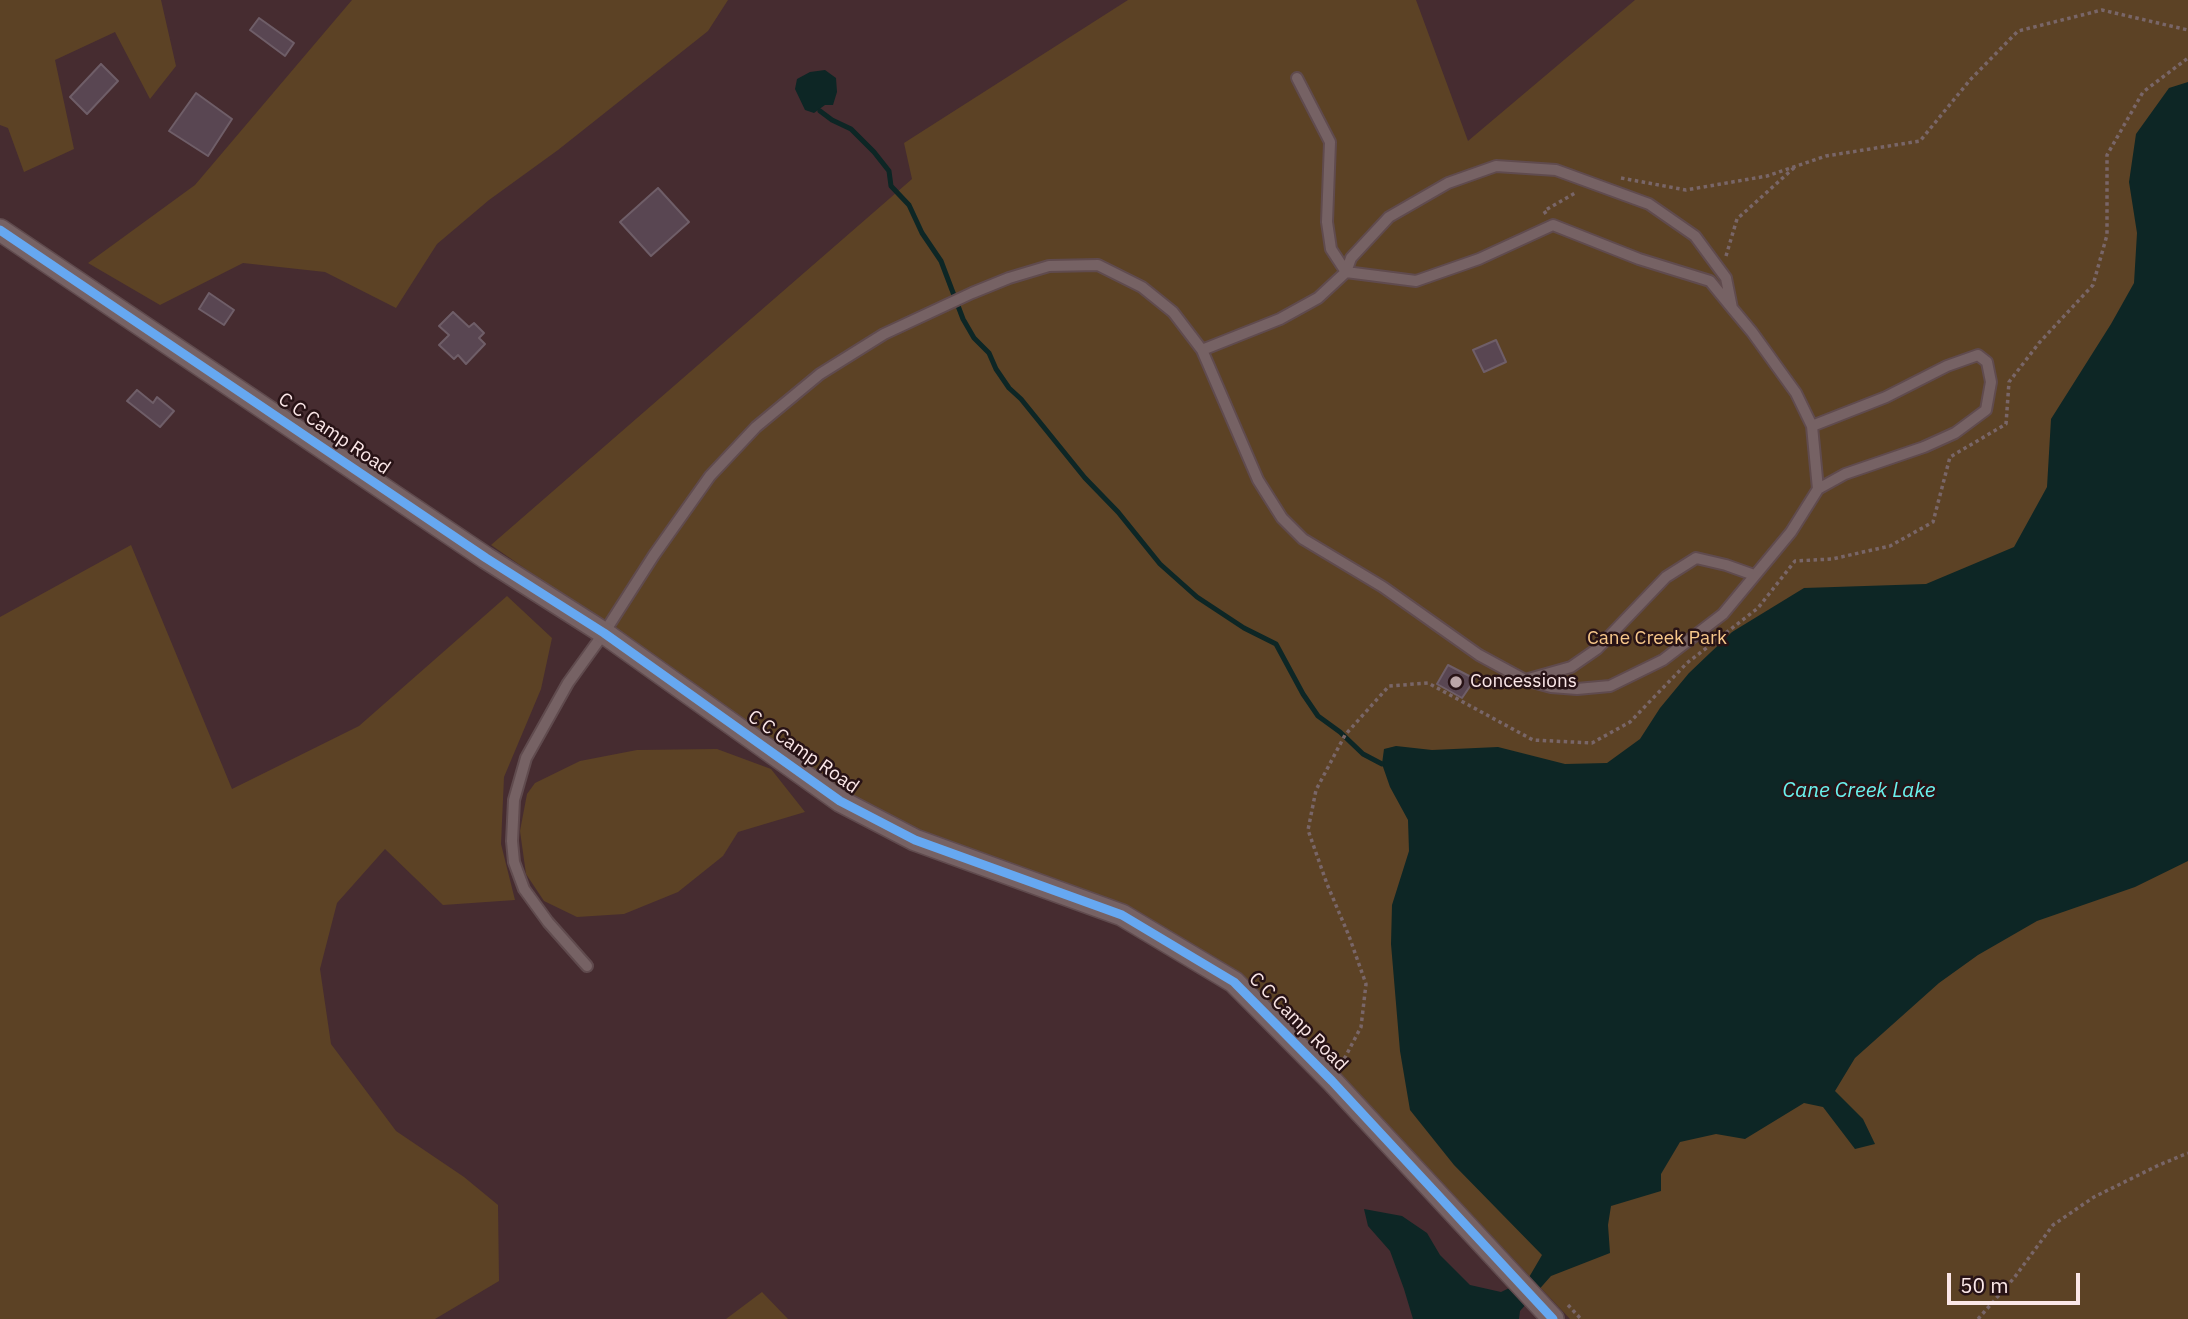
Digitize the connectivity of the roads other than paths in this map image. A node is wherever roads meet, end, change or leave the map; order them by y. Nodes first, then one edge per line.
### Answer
1 (1297, 78) dead end
2 (0, 230) edge
3 (1346, 272) junction
4 (1732, 308) junction
5 (1202, 350) junction
6 (1812, 426) junction
7 (1818, 489) junction
8 (1754, 575) junction
9 (604, 633) junction
10 (1525, 680) junction
11 (587, 966) dead end
12 (1553, 1319) edge

1 - 3 lane
2 - 9 street, C C Camp Road
3 - 4 lane
3 - 4 lane
3 - 5 lane
4 - 6 lane
5 - 9 lane
5 - 10 lane
6 - 7 lane
6 - 7 lane
7 - 8 lane
8 - 10 lane
8 - 10 lane
9 - 11 lane
9 - 12 street, C C Camp Road

